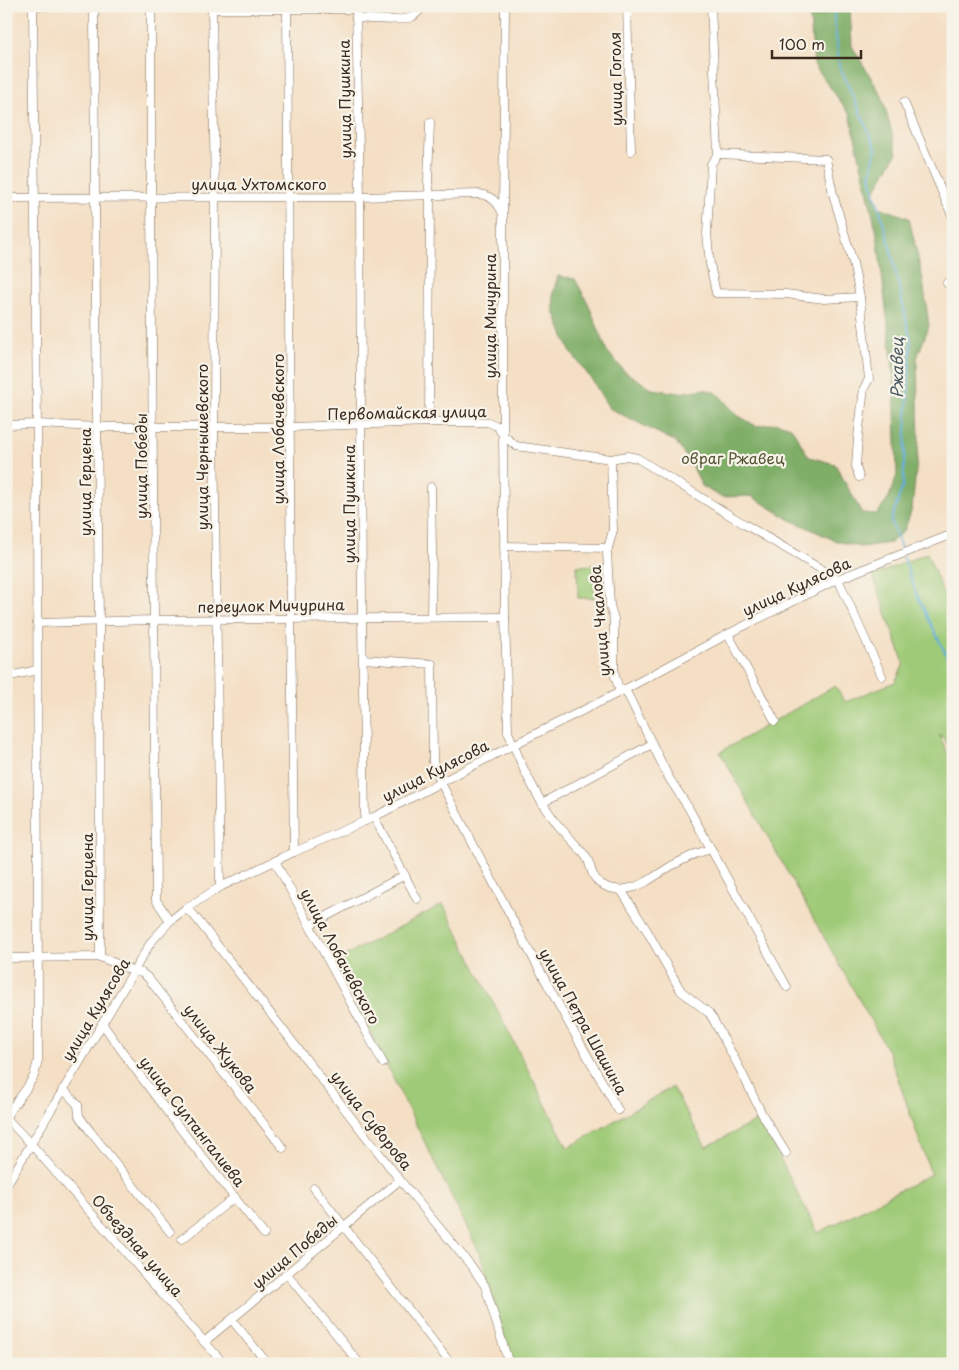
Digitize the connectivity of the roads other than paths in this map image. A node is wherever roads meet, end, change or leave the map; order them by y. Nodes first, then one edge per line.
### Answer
1 (32, 6) edge
2 (94, 6) edge
3 (102, 6) edge
4 (151, 6) edge
5 (424, 6) edge
6 (505, 6) edge
7 (628, 6) edge
8 (711, 6) edge
9 (356, 7) edge
10 (212, 8) edge
11 (288, 8) edge
12 (356, 18) junction
13 (904, 102) dead end
14 (430, 122) dead end
15 (631, 151) dead end
16 (718, 154) junction
17 (430, 195) junction
18 (34, 197) junction
19 (215, 197) junction
20 (289, 197) junction
21 (360, 197) junction
22 (6, 198) edge
23 (95, 198) junction
24 (151, 198) junction
25 (503, 214) junction
26 (953, 218) edge
27 (860, 297) junction
28 (429, 422) junction
29 (37, 424) junction
30 (6, 425) edge
31 (361, 425) junction
32 (98, 427) junction
33 (153, 427) junction
34 (214, 427) junction
35 (290, 427) junction
36 (503, 435) junction
37 (611, 459) junction
38 (859, 477) dead end
39 (431, 487) dead end
40 (953, 534) edge
41 (504, 546) junction
42 (608, 548) junction
43 (838, 580) junction
44 (431, 617) junction
45 (505, 617) junction
46 (362, 618) junction
47 (217, 619) junction
48 (291, 619) junction
49 (154, 620) junction
50 (99, 622) junction
51 (36, 623) junction
52 (728, 634) junction
53 (363, 659) junction
54 (37, 670) junction
55 (882, 676) dead end
56 (6, 677) edge
57 (622, 691) junction
58 (775, 721) dead end
59 (652, 744) junction
60 (513, 745) junction
61 (441, 783) junction
62 (542, 803) junction
63 (374, 817) junction
64 (365, 821) junction
65 (712, 849) junction
66 (294, 852) junction
67 (275, 861) junction
68 (405, 875) junction
69 (220, 887) junction
70 (621, 890) junction
71 (418, 899) dead end
72 (185, 909) junction
73 (170, 920) junction
74 (310, 925) junction
75 (100, 957) junction
76 (6, 958) edge
77 (37, 958) junction
78 (134, 971) junction
79 (787, 987) dead end
80 (102, 1023) junction
81 (383, 1063) dead end
82 (63, 1089) junction
83 (618, 1110) dead end
84 (6, 1117) edge
85 (31, 1144) junction
86 (283, 1148) dead end
87 (786, 1153) dead end
88 (400, 1180) junction
89 (6, 1186) edge
90 (314, 1188) dead end
91 (234, 1197) junction
92 (344, 1226) junction
93 (170, 1232) dead end
94 (264, 1234) dead end
95 (182, 1239) dead end
96 (287, 1274) junction
97 (232, 1320) junction
98 (204, 1342) junction
99 (224, 1364) edge
100 (268, 1364) edge
101 (360, 1364) edge
102 (451, 1364) edge
103 (509, 1364) edge

1 - 2 street
1 - 18 street
2 - 3 street
2 - 23 street, улица Герцена
4 - 24 street, улица Победы
5 - 12 street
6 - 25 street, улица Мичурина
7 - 15 street, улица Гоголя
8 - 16 street
9 - 11 street
9 - 12 street, улица Пушкина
10 - 11 street
10 - 19 street, улица Чернышевского
11 - 20 street, улица Лобачевского
12 - 21 street, улица Пушкина
13 - 26 street
14 - 17 street
16 - 27 street
16 - 27 street
17 - 21 street, улица Ухтомского
17 - 25 street, улица Ухтомского
17 - 28 street
18 - 22 street, улица Ухтомского
18 - 23 street, улица Ухтомского
18 - 29 street
19 - 20 street, улица Ухтомского
19 - 24 street, улица Ухтомского
19 - 34 street, улица Чернышевского
20 - 21 street, улица Ухтомского
20 - 35 street, улица Лобачевского
21 - 31 street, улица Пушкина
23 - 24 street, улица Ухтомского
23 - 32 street, улица Герцена
24 - 33 street, улица Победы
25 - 36 street, улица Мичурина
27 - 38 street
28 - 31 street, Первомайская улица
28 - 36 street, Первомайская улица
29 - 30 street, Первомайская улица
29 - 32 street, Первомайская улица
29 - 51 street
31 - 35 street, Первомайская улица
31 - 46 street, улица Пушкина
32 - 33 street, Первомайская улица
32 - 50 street, улица Герцена
33 - 34 street, Первомайская улица
33 - 49 street, улица Победы
34 - 35 street, Первомайская улица
34 - 47 street, улица Чернышевского
35 - 48 street, улица Лобачевского
36 - 37 street, Первомайская улица
36 - 41 street, улица Мичурина
37 - 42 street, улица Чкалова
37 - 43 street, Первомайская улица
39 - 44 street
40 - 43 street, улица Кулясова
41 - 42 street
41 - 45 street, улица Мичурина
42 - 57 street, улица Чкалова
43 - 52 street, улица Кулясова
43 - 55 street
44 - 45 street, переулок Мичурина
44 - 46 street, переулок Мичурина
45 - 60 street, улица Мичурина
46 - 48 street, переулок Мичурина
46 - 53 street, улица Пушкина
47 - 48 street, переулок Мичурина
47 - 49 street, переулок Мичурина
47 - 69 street, улица Чернышевского
48 - 66 street, улица Лобачевского
49 - 50 street, переулок Мичурина
49 - 73 street, улица Победы
50 - 51 street, переулок Мичурина
50 - 75 street, улица Герцена
51 - 54 street
52 - 57 street, улица Кулясова
52 - 58 street
53 - 61 street, улица Петра Шашина
53 - 64 street, улица Пушкина
54 - 56 street
54 - 77 street
57 - 59 street, улица Чкалова
57 - 60 street, улица Кулясова
59 - 62 street
59 - 65 street, улица Чкалова
60 - 61 street, улица Кулясова
60 - 62 street, улица Мичурина
61 - 63 street, улица Кулясова
61 - 83 street, улица Петра Шашина
62 - 70 street, улица Мичурина
63 - 64 street, улица Кулясова
63 - 68 street
64 - 66 street, улица Кулясова
65 - 70 street
65 - 79 street, улица Чкалова
66 - 67 street, улица Кулясова
67 - 69 street, улица Кулясова
67 - 74 street, улица Лобачевского
68 - 71 street
68 - 74 street
69 - 72 street, улица Кулясова
70 - 87 street
72 - 73 street, улица Кулясова
72 - 88 street, улица Суворова
73 - 78 street, улица Кулясова
74 - 81 street, улица Лобачевского
75 - 77 street
75 - 78 street, улица Жукова
76 - 77 street
77 - 84 street
78 - 80 street, улица Кулясова
78 - 86 street, улица Жукова
80 - 82 street, улица Кулясова
80 - 91 street, улица Султангалиева
82 - 85 street, улица Кулясова
82 - 93 street
84 - 85 street, Объездная улица
85 - 89 street, улица Кулясова
85 - 98 street, Объездная улица
88 - 92 street, улица Победы
88 - 103 street, улица Суворова
90 - 92 street
91 - 94 street, улица Султангалиева
91 - 95 street
92 - 96 street, улица Победы
92 - 102 street
96 - 97 street, улица Победы
96 - 101 street
97 - 98 street, улица Победы
97 - 100 street
98 - 99 street, Объездная улица

